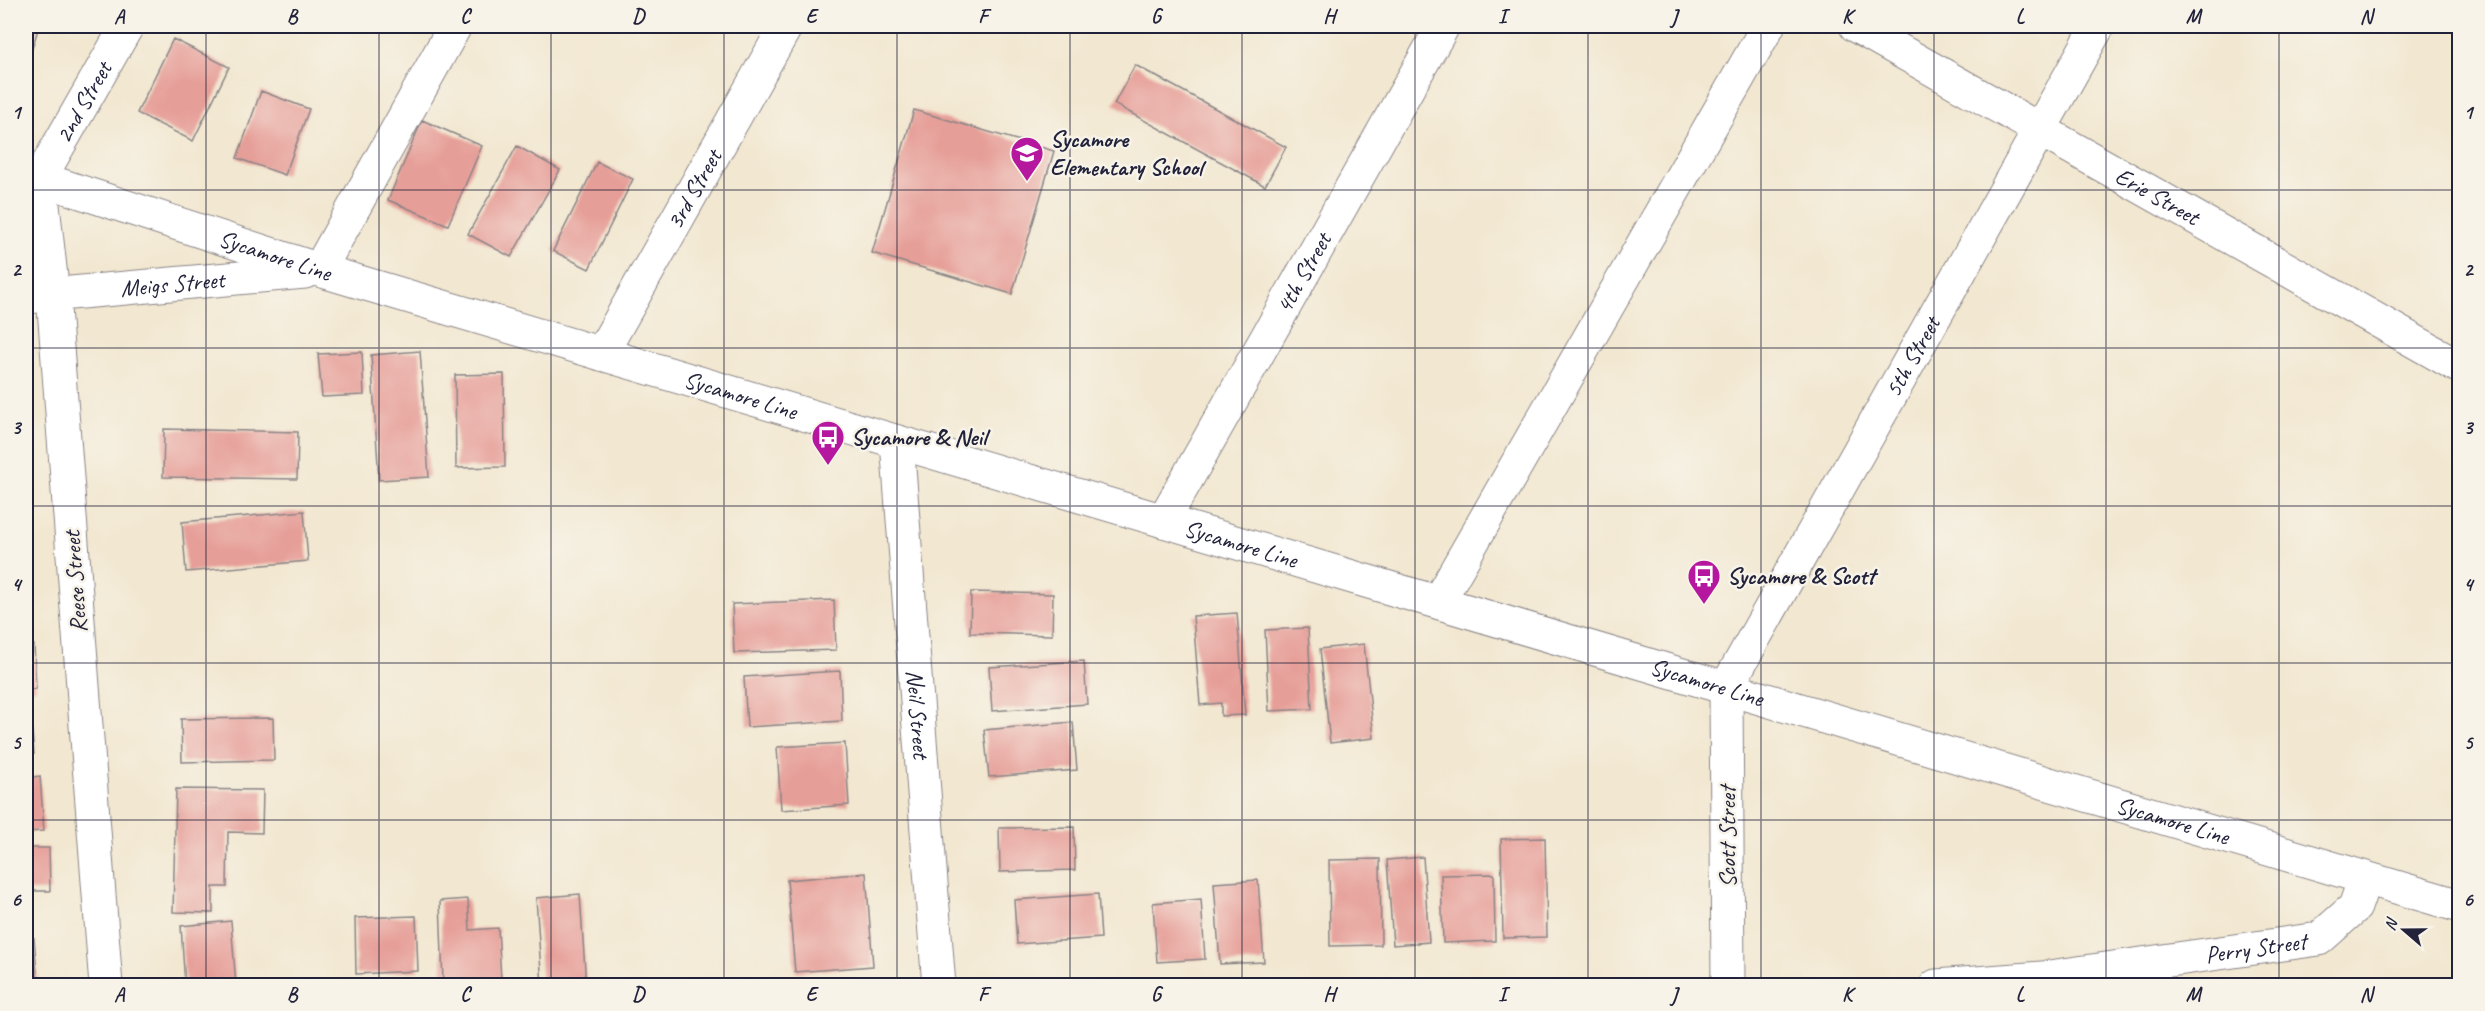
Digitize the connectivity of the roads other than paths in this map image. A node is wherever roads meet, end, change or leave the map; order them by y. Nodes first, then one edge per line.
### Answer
1 (127, 26) edge
2 (455, 26) edge
3 (786, 26) edge
4 (1443, 26) edge
5 (1768, 26) edge
6 (1856, 26) edge
7 (2098, 26) edge
8 (2037, 130) junction
9 (33, 176) edge
10 (319, 270) junction
11 (39, 296) edge
12 (601, 354) junction
13 (2460, 367) edge
14 (897, 442) junction
15 (1163, 521) junction
16 (1438, 603) junction
17 (1726, 688) junction
18 (2366, 878) junction
19 (2460, 906) edge
20 (2043, 982) edge
21 (106, 986) edge
22 (939, 986) edge
23 (1728, 986) edge
24 (1936, 986) edge

1 - 9 street, 2nd Street
2 - 10 street
3 - 12 street, 3rd Street
4 - 15 street, 4th Street
5 - 16 street
6 - 8 street, Erie Street
7 - 8 street, 5th Street
8 - 13 street, Erie Street
8 - 17 street, 5th Street
9 - 10 street, Sycamore Line
9 - 11 street, Reese Street
10 - 11 street, Meigs Street
10 - 12 street, Sycamore Line
11 - 21 street, Reese Street
12 - 14 street, Sycamore Line
14 - 15 street, Sycamore Line
14 - 22 street, Neil Street
15 - 16 street, Sycamore Line
16 - 17 street, Sycamore Line
17 - 18 street, Sycamore Line
17 - 23 street, Scott Street
18 - 19 street, Sycamore Line
18 - 20 street, Perry Street
20 - 24 street, Perry Street

